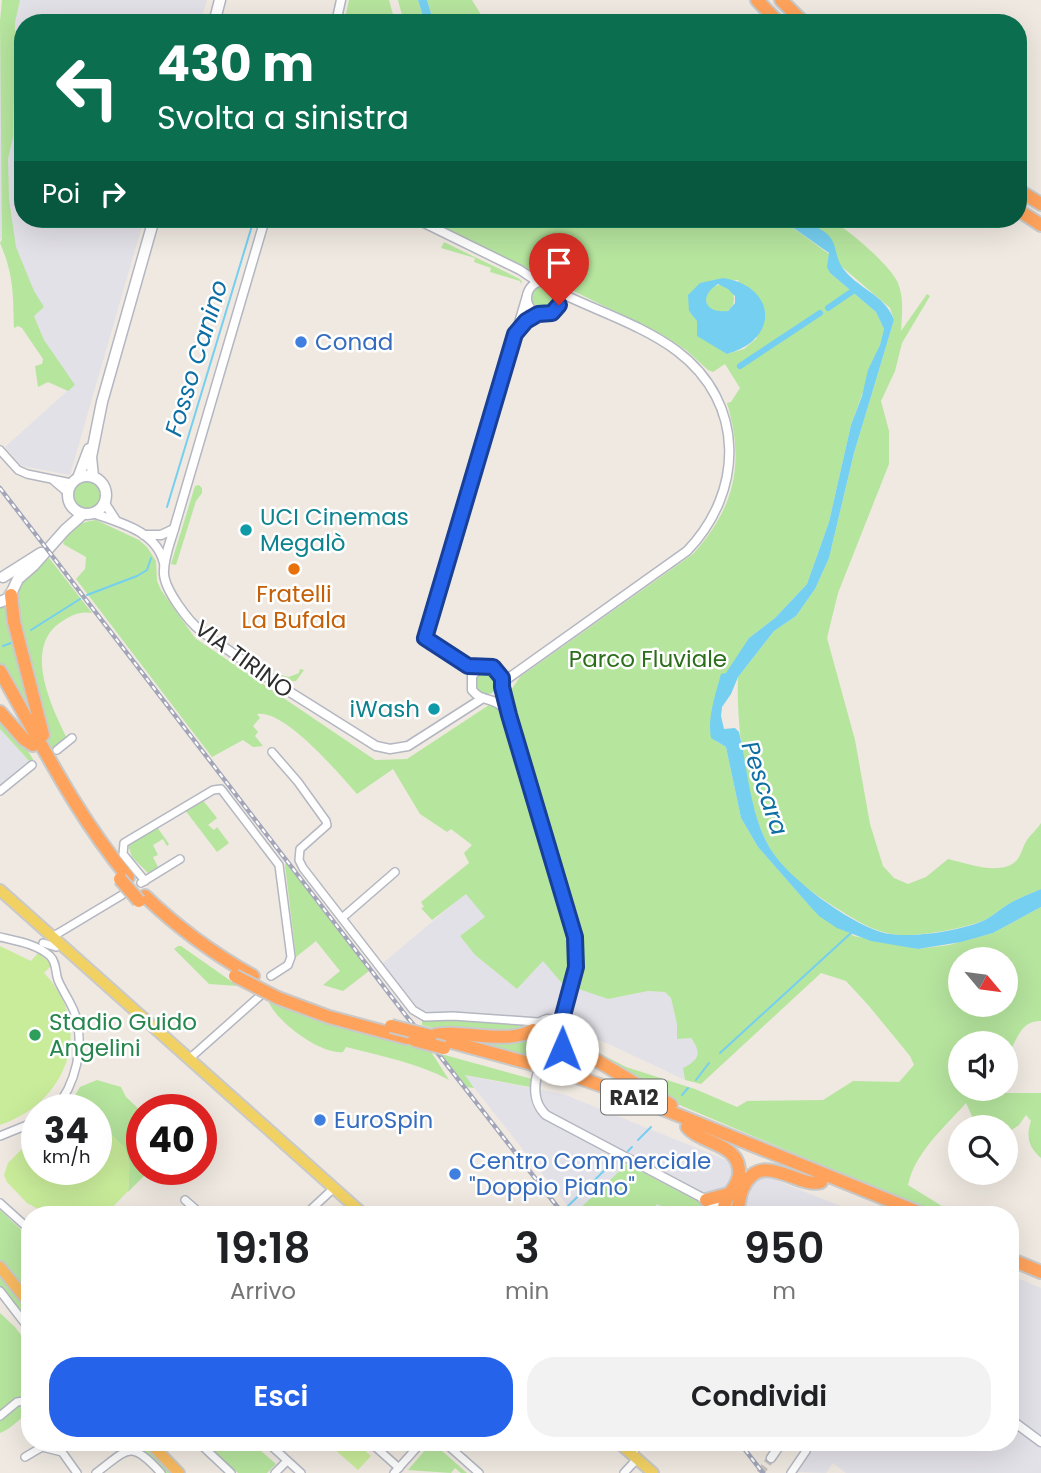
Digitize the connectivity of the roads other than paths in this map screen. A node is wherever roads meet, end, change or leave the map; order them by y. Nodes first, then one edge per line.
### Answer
1 (757, 0) edge
2 (781, 0) edge
3 (770, 14) edge
4 (795, 14) edge
5 (152, 228) edge
6 (262, 228) edge
7 (434, 228) edge
8 (538, 282) junction
9 (555, 285) junction
10 (527, 294) junction
11 (538, 314) junction
12 (515, 334) junction
13 (94, 436) junction
14 (0, 450) edge
15 (93, 477) junction
16 (72, 485) junction
17 (104, 502) junction
18 (71, 505) junction
19 (88, 514) junction
20 (117, 522) junction
21 (174, 529) junction
22 (65, 530) junction
23 (144, 535) junction
24 (44, 551) junction
25 (164, 565) junction
26 (1, 577) edge
27 (8, 595) edge
28 (458, 661) junction
29 (479, 668) junction
30 (0, 671) edge
31 (470, 680) junction
32 (503, 685) junction
33 (0, 688) edge
34 (486, 698) junction
35 (0, 712) edge
36 (509, 715) junction
37 (72, 738) dead end
38 (33, 745) junction
39 (52, 751) junction
40 (272, 752) dead end
41 (32, 765) dead end
42 (0, 791) edge
43 (180, 859) dead end
44 (395, 872) dead end
45 (124, 878) junction
46 (0, 890) edge
47 (143, 890) junction
48 (122, 895) dead end
49 (342, 918) junction
50 (0, 937) edge
51 (53, 943) junction
52 (49, 955) junction
53 (271, 976) dead end
54 (279, 994) junction
55 (260, 996) dead end
56 (568, 996) junction
57 (551, 1018) junction
58 (561, 1023) junction
59 (535, 1026) junction
60 (440, 1039) junction
61 (566, 1042) junction
62 (538, 1050) junction
63 (552, 1054) junction
64 (188, 1059) junction
65 (541, 1066) junction
66 (558, 1075) junction
67 (65, 1094) edge
68 (706, 1126) junction
69 (21, 1127) edge
70 (687, 1127) junction
71 (0, 1136) edge
72 (821, 1182) junction
73 (334, 1188) junction
74 (728, 1194) junction
75 (186, 1200) dead end
76 (706, 1200) junction
77 (0, 1203) edge
78 (192, 1206) edge
79 (315, 1206) edge
80 (354, 1206) edge
81 (718, 1206) edge
82 (730, 1206) edge
83 (734, 1206) edge
84 (881, 1206) edge
85 (903, 1206) edge
86 (21, 1222) edge
87 (1019, 1254) edge
88 (1019, 1263) edge
89 (1041, 1263) edge
90 (0, 1267) edge
91 (1041, 1272) edge
92 (0, 1291) edge
93 (21, 1293) edge
94 (21, 1318) edge
95 (21, 1401) edge
96 (0, 1416) edge
97 (1019, 1426) edge
98 (1041, 1442) edge
99 (35, 1451) edge
100 (58, 1451) edge
101 (127, 1451) edge
102 (136, 1451) edge
103 (158, 1451) edge
104 (208, 1451) edge
105 (276, 1451) edge
106 (378, 1451) edge
107 (414, 1451) edge
108 (454, 1451) edge
109 (628, 1451) edge
110 (636, 1451) edge
111 (776, 1451) edge
112 (806, 1451) edge
113 (25, 1457) dead end
114 (634, 1457) junction
115 (771, 1458) tunnel mouth
116 (287, 1461) junction
117 (396, 1470) edge
118 (77, 1473) edge
119 (96, 1473) edge
120 (161, 1473) edge
121 (179, 1473) edge
122 (231, 1473) edge
123 (275, 1473) edge
124 (301, 1473) edge
125 (479, 1473) edge
126 (624, 1473) edge
127 (653, 1473) edge
128 (791, 1473) edge

1 - 3 highway
2 - 4 highway
5 - 13 main road
6 - 21 street
7 - 8 street
8 - 9 street
8 - 10 street
9 - 11 street
9 - 32 street
10 - 11 street
10 - 12 street
11 - 12 street
12 - 28 street
13 - 15 main road
13 - 16 main road
14 - 16 street
15 - 16 main road
15 - 17 main road
16 - 18 main road
17 - 19 main road
17 - 20 street
18 - 19 main road
18 - 22 main road
19 - 20 street
19 - 22 main road
20 - 23 street
21 - 23 street
21 - 25 street
22 - 24 main road
23 - 25 street, VIA TIRINO
24 - 26 main road
24 - 27 main road
25 - 34 street, VIA TIRINO
26 - 27 main road
27 - 39 highway
28 - 29 street
28 - 31 street
29 - 31 street
29 - 32 street
30 - 39 highway, RA12
31 - 34 street
32 - 34 street
32 - 36 street
33 - 38 highway, RA12
34 - 36 street
35 - 38 highway
36 - 56 street
37 - 39 street
38 - 45 highway, RA12
39 - 45 highway, RA12
40 - 49 street
41 - 42 street
43 - 47 street
44 - 49 street
45 - 47 highway, RA12
46 - 51 main road
47 - 53 street
47 - 54 highway, RA12
47 - 54 highway, RA12, bridge
48 - 51 street
49 - 59 street
50 - 52 street
51 - 52 street
51 - 64 main road
52 - 67 street
54 - 60 highway, RA12, bridge
54 - 60 highway, RA12, bridge
55 - 64 street
56 - 57 street
56 - 58 street
57 - 58 street
57 - 59 street
58 - 61 street
59 - 60 highway
59 - 62 street
60 - 66 highway, RA12, bridge
61 - 63 street
61 - 68 highway
62 - 63 street
62 - 65 street
63 - 65 street
64 - 73 main road
65 - 76 street
66 - 68 highway, RA12
66 - 70 highway, RA12
68 - 85 highway, RA12
69 - 71 street
70 - 72 highway, RA12
70 - 74 highway
72 - 83 highway
72 - 84 highway, RA12
73 - 79 street
73 - 80 main road
74 - 76 highway
74 - 82 highway
75 - 78 street
76 - 81 street
77 - 86 street
87 - 89 highway
88 - 91 highway
90 - 93 highway
92 - 94 street
95 - 96 street
97 - 98 street
99 - 113 street
100 - 118 street
101 - 119 street
102 - 120 street
103 - 121 highway
104 - 122 street
105 - 116 street
106 - 117 street
107 - 117 street
108 - 125 street
109 - 114 main road
110 - 114 street
111 - 115 street
112 - 128 street
114 - 126 street
114 - 127 main road
116 - 123 street
116 - 124 street

